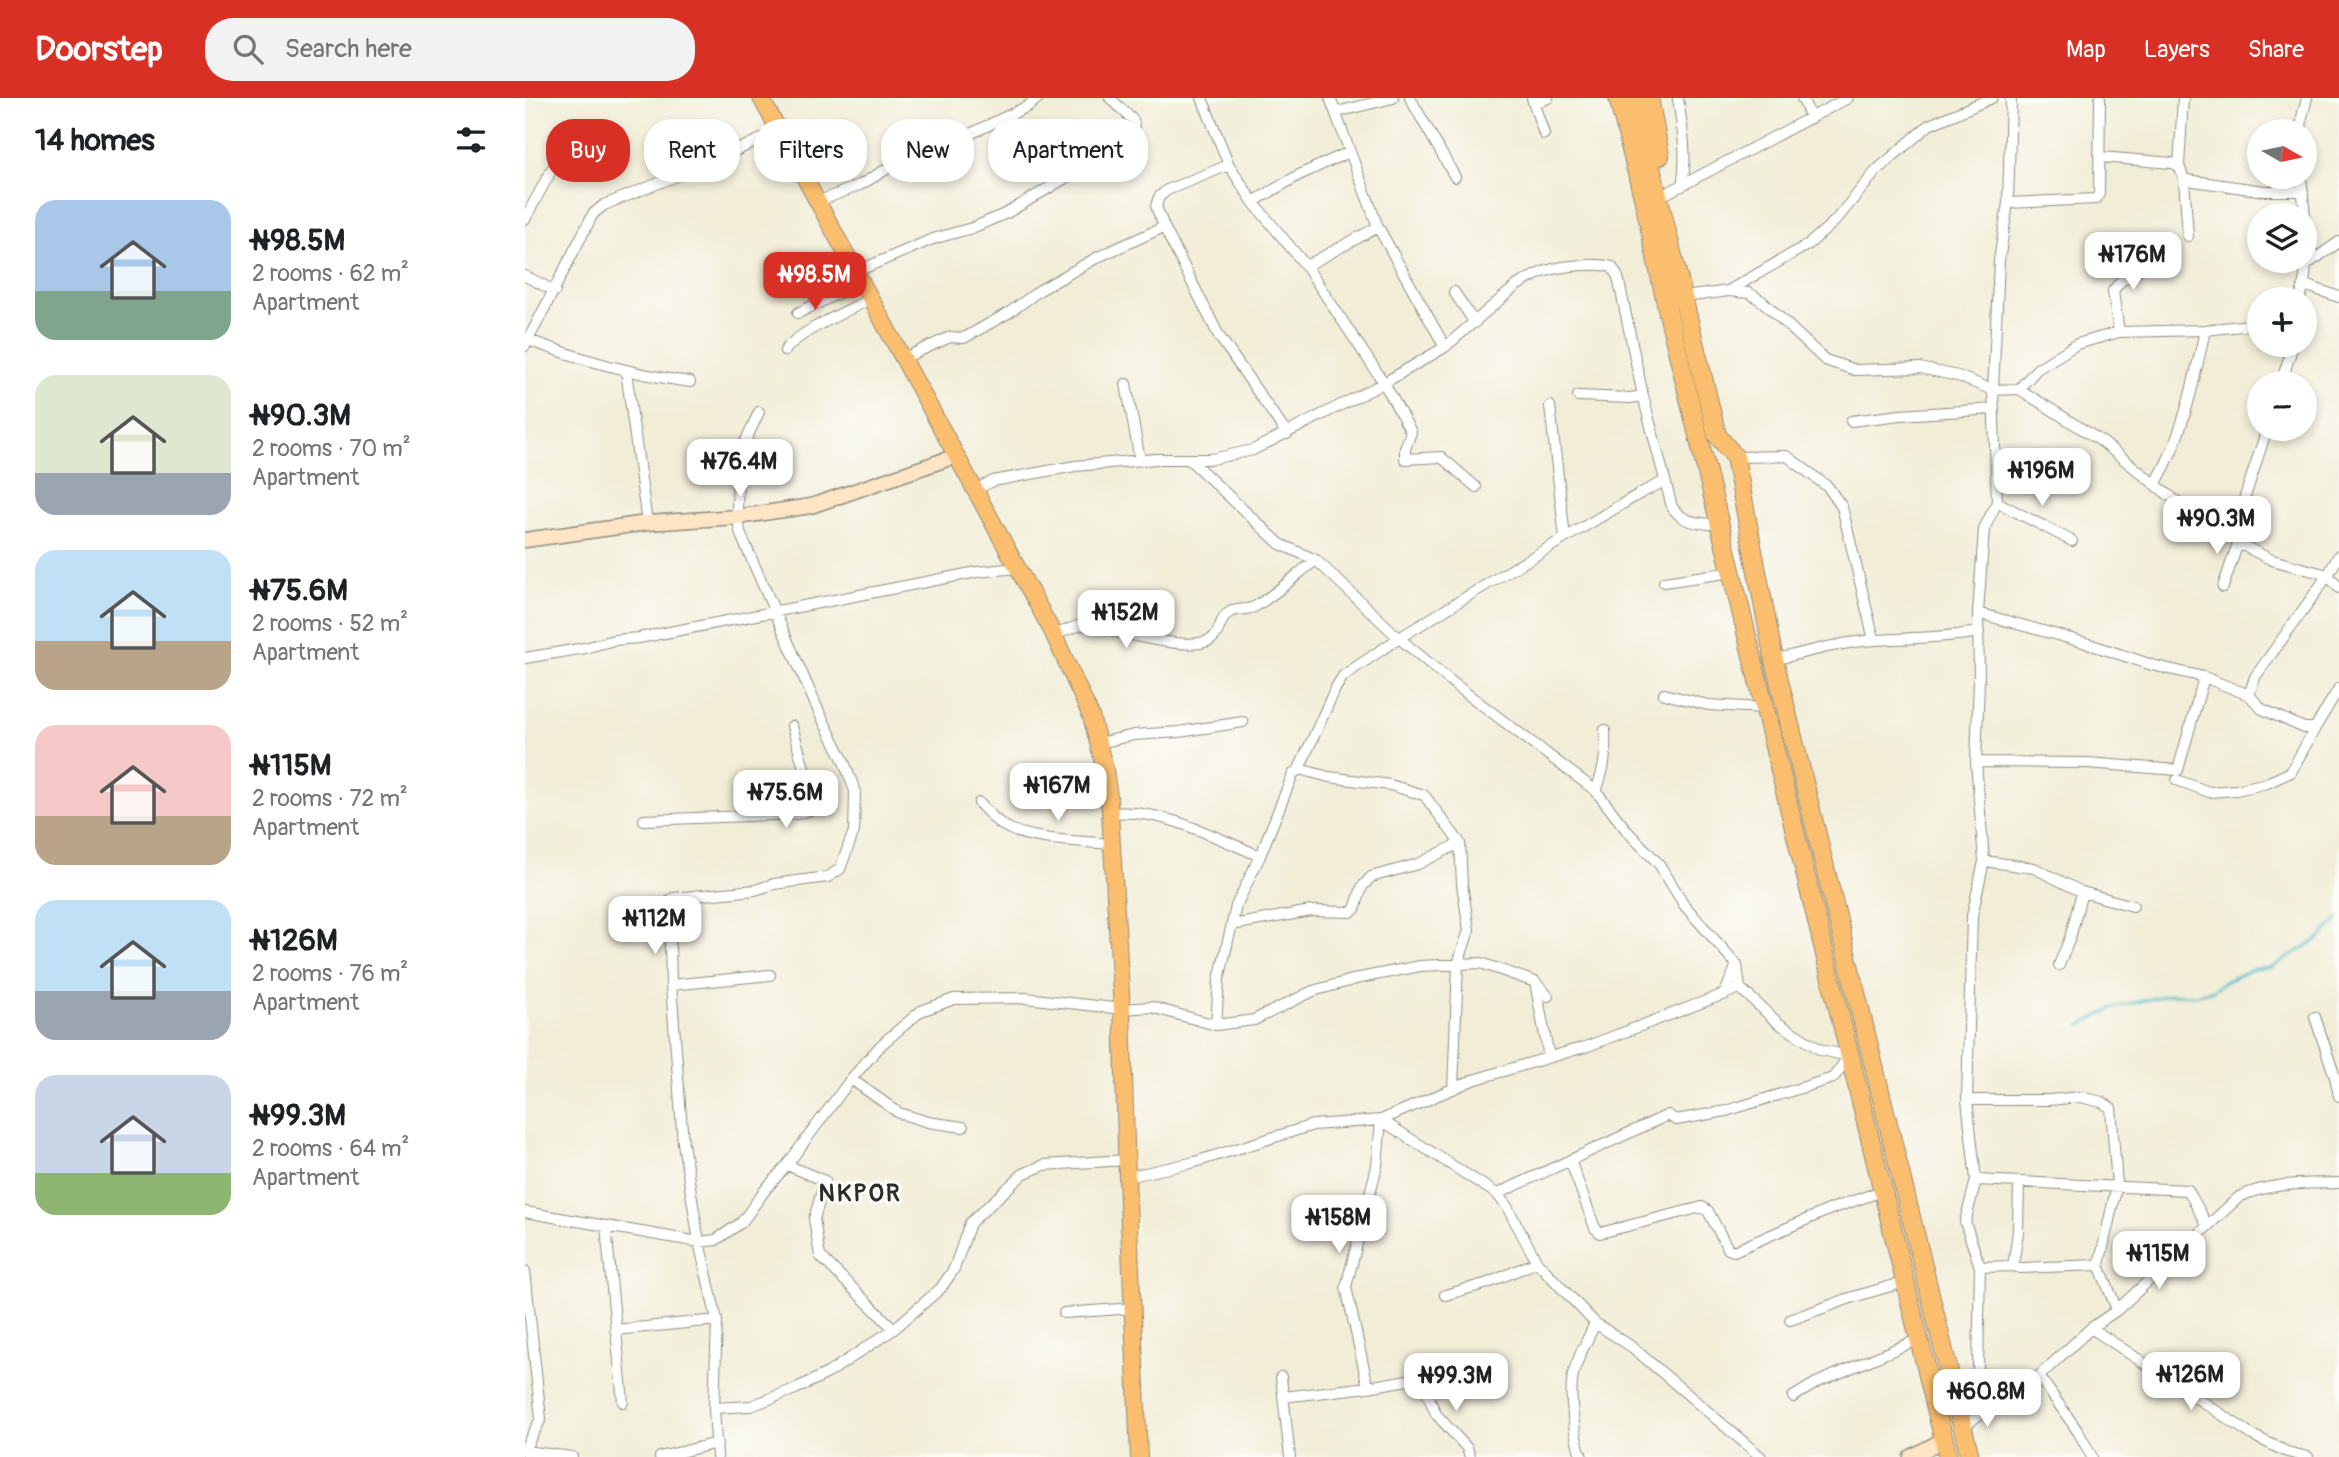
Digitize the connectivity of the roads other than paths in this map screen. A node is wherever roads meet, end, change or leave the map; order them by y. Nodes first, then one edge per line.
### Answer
1 (761, 98) edge
2 (1038, 98) edge
3 (1110, 98) edge
4 (1202, 98) edge
5 (1330, 98) edge
6 (1410, 98) edge
7 (1548, 98) edge
8 (1607, 98) edge
9 (1618, 98) edge
10 (1635, 98) edge
11 (1649, 98) edge
12 (1678, 98) edge
13 (1803, 98) edge
14 (1848, 98) edge
15 (1992, 98) edge
16 (2011, 98) edge
17 (2100, 98) edge
18 (2183, 98) edge
19 (2307, 98) edge
20 (1388, 99) edge
21 (1533, 100) edge
22 (1336, 112) junction
23 (1811, 118) junction
24 (772, 119) edge
25 (2302, 119) edge
26 (1543, 134) dead end
27 (754, 142) edge
28 (1349, 152) junction
29 (2101, 157) junction
30 (1229, 165) junction
31 (2179, 166) junction
32 (1455, 177) dead end
33 (2183, 179) junction
34 (546, 181) edge
35 (806, 182) edge
36 (1674, 189) junction
37 (2303, 191) joint
38 (817, 202) junction
39 (1252, 202) junction
40 (2008, 203) junction
41 (2304, 203) edge
42 (525, 219) edge
43 (1164, 227) junction
44 (1378, 227) junction
45 (2188, 236) dead end
46 (2339, 242) edge
47 (2157, 256) dead end
48 (2317, 257) edge
49 (1306, 266) junction
50 (2305, 273) edge
51 (525, 276) edge
52 (858, 277) junction
53 (2305, 285) joint
54 (555, 290) junction
55 (1728, 291) junction
56 (1454, 292) dead end
57 (2339, 298) edge
58 (870, 299) junction
59 (1686, 302) junction
60 (798, 313) dead end
61 (1668, 313) junction
62 (1475, 323) junction
63 (2247, 325) edge
64 (2205, 330) junction
65 (2119, 332) junction
66 (527, 343) edge
67 (1445, 347) junction
68 (785, 351) dead end
69 (902, 359) junction
70 (626, 371) junction
71 (690, 382) dead end
72 (1384, 383) junction
73 (1126, 384) dead end
74 (2019, 389) junction
75 (1993, 390) junction
76 (1578, 396) dead end
77 (1643, 396) junction
78 (1550, 406) dead end
79 (1994, 409) junction
80 (759, 412) dead end
81 (1851, 421) dead end
82 (1287, 434) junction
83 (2263, 441) edge
84 (956, 456) junction
85 (1735, 457) junction
86 (1140, 460) junction
87 (1190, 460) junction
88 (1665, 481) junction
89 (2156, 483) junction
90 (1476, 487) dead end
91 (975, 490) junction
92 (1997, 502) junction
93 (737, 517) junction
94 (647, 523) junction
95 (1720, 525) junction
96 (2241, 534) junction
97 (1565, 538) junction
98 (525, 540) edge
99 (2073, 541) dead end
100 (2339, 555) edge
101 (1316, 560) junction
102 (1017, 568) junction
103 (1731, 572) junction
104 (2328, 575) junction
105 (1664, 582) dead end
106 (2223, 587) dead end
107 (2339, 588) edge
108 (775, 611) junction
109 (1978, 613) junction
110 (1979, 632) junction
111 (1054, 635) junction
112 (1399, 638) junction
113 (1874, 640) junction
114 (525, 657) edge
115 (1774, 660) junction
116 (2204, 677) junction
117 (2339, 688) edge
118 (1664, 694) dead end
119 (2249, 695) junction
120 (1765, 708) junction
121 (1243, 722) dead end
122 (792, 726) dead end
123 (2315, 728) junction
124 (1605, 730) dead end
125 (1099, 743) junction
126 (1976, 762) junction
127 (1299, 769) junction
128 (2177, 780) dead end
129 (1596, 791) junction
130 (979, 803) dead end
131 (1111, 813) junction
132 (644, 820) dead end
133 (1459, 842) junction
134 (1111, 844) junction
135 (1260, 856) junction
136 (1984, 861) junction
137 (2082, 892) junction
138 (2133, 906) dead end
139 (1232, 925) junction
140 (1458, 964) junction
141 (1737, 965) junction
142 (2059, 965) dead end
143 (770, 975) dead end
144 (1535, 982) junction
145 (671, 985) junction
146 (1740, 988) junction
147 (1724, 995) junction
148 (1548, 996) dead end
149 (1122, 1009) junction
150 (2315, 1017) dead end
151 (1216, 1025) junction
152 (1549, 1056) junction
153 (1849, 1056) junction
154 (851, 1079) junction
155 (1453, 1089) junction
156 (2339, 1096) edge
157 (1966, 1100) junction
158 (1381, 1120) junction
159 (963, 1127) dead end
160 (1127, 1160) junction
161 (1570, 1160) junction
162 (787, 1165) junction
163 (1127, 1177) junction
164 (1976, 1180) junction
165 (2019, 1182) junction
166 (2339, 1183) edge
167 (2117, 1185) junction
168 (1882, 1191) junction
169 (1497, 1194) junction
170 (525, 1212) edge
171 (2207, 1225) junction
172 (606, 1227) junction
173 (699, 1242) junction
174 (1537, 1262) junction
175 (2099, 1265) junction
176 (1980, 1266) junction
177 (2013, 1266) junction
178 (525, 1271) edge
179 (1905, 1282) junction
180 (1445, 1295) dead end
181 (1134, 1308) junction
182 (2117, 1310) junction
183 (1064, 1313) dead end
184 (717, 1320) junction
185 (1790, 1320) dead end
186 (1595, 1324) junction
187 (2091, 1328) junction
188 (894, 1329) junction
189 (615, 1330) junction
190 (1919, 1339) junction
191 (2039, 1376) junction
192 (1281, 1377) dead end
193 (1368, 1387) junction
194 (1283, 1397) junction
195 (1793, 1397) dead end
196 (623, 1402) dead end
197 (1984, 1407) junction
198 (713, 1408) junction
199 (1963, 1427) junction
200 (717, 1443) junction
201 (525, 1449) edge
202 (1945, 1449) edge
203 (550, 1455) edge
204 (572, 1457) edge
205 (660, 1457) edge
206 (717, 1457) edge
207 (1139, 1457) edge
208 (1290, 1457) edge
209 (1470, 1457) edge
210 (1582, 1457) edge
211 (1761, 1457) edge
212 (1910, 1457) edge
213 (1970, 1457) edge
214 (2092, 1457) edge
215 (2308, 1457) edge

1 - 24 main road
2 - 38 street
3 - 52 street
4 - 30 street
5 - 22 street
6 - 32 street
7 - 21 street
8 - 61 highway
9 - 61 highway
10 - 59 highway
11 - 36 highway
12 - 36 street
13 - 23 street
14 - 23 street
15 - 55 street
16 - 40 street
17 - 29 street
18 - 31 street
19 - 25 street
20 - 22 street
21 - 26 street
22 - 28 street
23 - 36 street
27 - 54 street
28 - 39 street
28 - 44 street
29 - 31 street
29 - 40 street
30 - 39 street
30 - 43 street
31 - 33 street
33 - 37 street
33 - 45 street
34 - 42 street
35 - 38 main road
36 - 59 highway
37 - 41 street
38 - 52 main road
39 - 49 street
40 - 75 street
43 - 69 street
43 - 82 street
44 - 49 street
44 - 67 street
46 - 48 street
47 - 65 street
49 - 72 street
50 - 53 street
51 - 54 street
52 - 58 main road
52 - 60 street
53 - 57 street
54 - 66 street
55 - 59 street
55 - 75 street
56 - 62 street
58 - 68 street
58 - 69 main road
59 - 85 highway
61 - 95 highway
62 - 67 street
62 - 77 street
63 - 64 street
64 - 65 street
64 - 89 street
65 - 74 street
66 - 70 street
67 - 72 street
69 - 84 main road
70 - 71 street
70 - 94 street
72 - 82 street
72 - 90 street
73 - 86 street
74 - 75 street
74 - 89 street
75 - 79 street
76 - 77 street
77 - 88 street
78 - 97 street
79 - 81 street
79 - 92 street
80 - 93 street
82 - 87 street
83 - 96 street
84 - 91 main road
84 - 93 street
85 - 113 street
85 - 115 highway
86 - 87 street
86 - 91 street
87 - 101 street
88 - 95 street
88 - 97 street
89 - 96 street
91 - 102 main road
92 - 99 street
92 - 109 street
93 - 94 street
93 - 108 street
94 - 98 street
95 - 103 highway
96 - 104 street
96 - 106 street
97 - 112 street
100 - 104 street
101 - 111 street
101 - 112 street
102 - 108 street
102 - 111 main road
103 - 105 street
103 - 120 highway
104 - 107 street
104 - 119 street
108 - 114 street
108 - 145 street
109 - 110 street
109 - 116 street
110 - 113 street
110 - 126 street
111 - 125 main road
112 - 127 street
112 - 129 street
113 - 115 street
115 - 199 highway
116 - 119 street
116 - 126 street
117 - 123 street
118 - 120 street
119 - 123 street
120 - 153 highway
121 - 125 street
122 - 132 street
123 - 128 street
124 - 129 street
125 - 131 main road
126 - 136 street
127 - 133 street
127 - 135 street
129 - 141 street
130 - 134 street
131 - 134 main road
131 - 135 street
133 - 139 street
133 - 140 street
134 - 149 main road
135 - 139 street
136 - 137 street
136 - 157 street
137 - 138 street
137 - 142 street
139 - 151 street
140 - 144 street
140 - 151 street
140 - 155 street
141 - 146 street
141 - 147 street
143 - 145 street
144 - 148 street
144 - 152 street
145 - 173 street
146 - 147 street
146 - 153 street
147 - 152 street
149 - 151 street
149 - 154 street
149 - 160 main road
150 - 156 street
152 - 155 street
153 - 161 street
153 - 168 highway
154 - 159 street
154 - 162 street
155 - 158 street
157 - 164 street
157 - 167 street
158 - 163 street
158 - 169 street
158 - 193 street
160 - 163 main road
160 - 188 street
161 - 168 street
161 - 169 street
162 - 173 street
162 - 188 street
163 - 181 main road
164 - 165 street
164 - 176 street
165 - 167 street
165 - 177 street
166 - 171 street
167 - 171 street
167 - 175 street
168 - 179 highway
169 - 174 street
170 - 172 street
171 - 182 street
172 - 173 street
172 - 189 street
173 - 184 street
174 - 180 street
174 - 186 street
175 - 177 street
175 - 182 street
176 - 177 street
176 - 197 street
178 - 201 street
179 - 185 street
179 - 190 highway
181 - 183 street
181 - 207 main road
182 - 187 street
184 - 189 street
184 - 198 street
186 - 210 street
186 - 211 street
187 - 191 street
187 - 215 street
188 - 198 street
189 - 196 street
190 - 195 street
190 - 202 highway
191 - 197 street
191 - 214 street
192 - 194 street
193 - 194 street
193 - 209 street
194 - 208 street
197 - 199 street
198 - 200 street
199 - 213 highway
200 - 205 street
200 - 206 street
201 - 203 street
202 - 212 street
203 - 204 street

